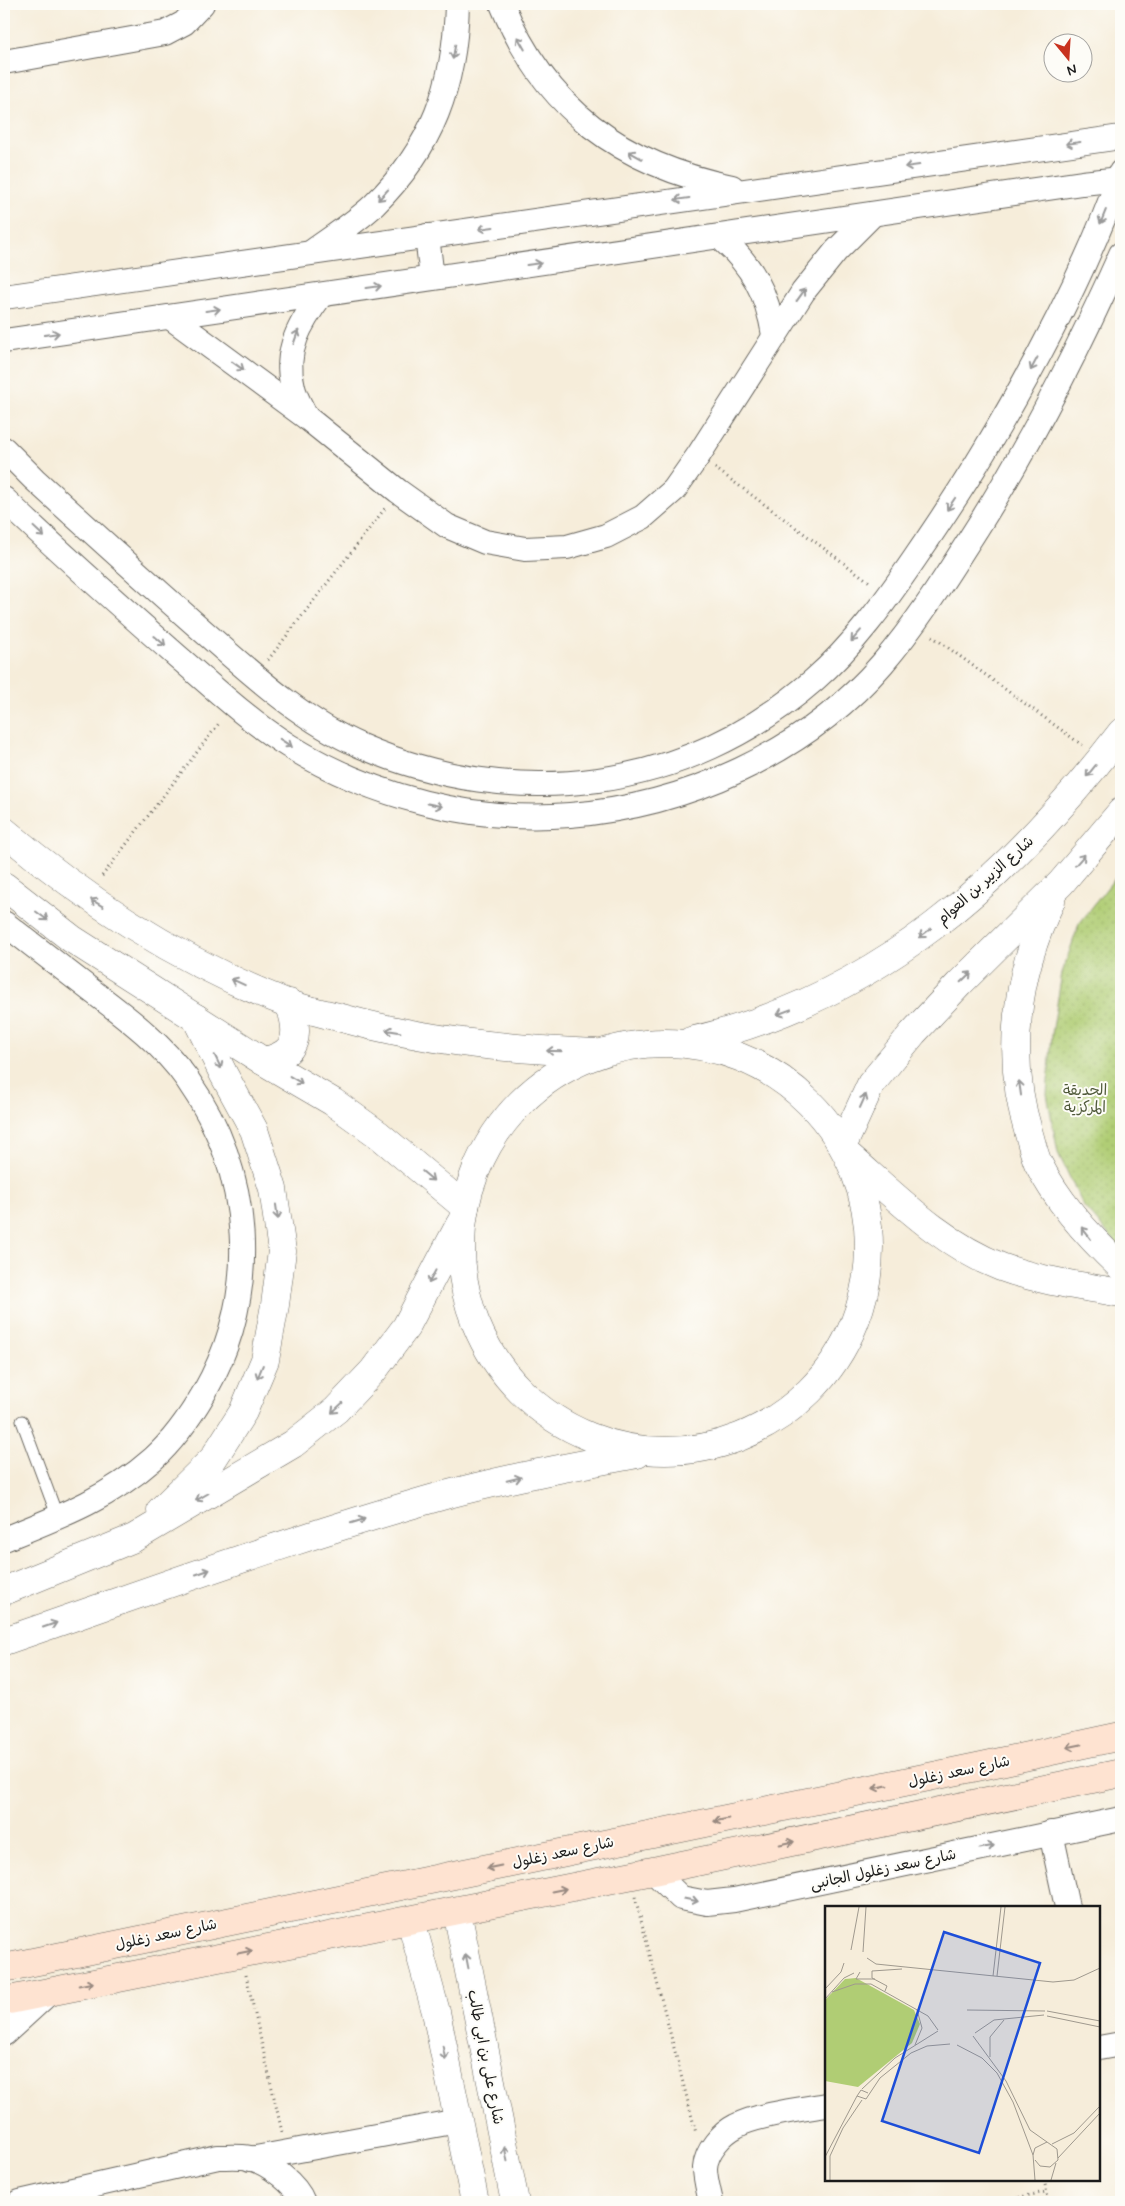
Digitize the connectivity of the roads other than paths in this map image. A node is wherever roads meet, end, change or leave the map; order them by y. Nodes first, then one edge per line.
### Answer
1 (202, 4) edge
2 (458, 4) edge
3 (502, 4) edge
4 (4, 45) edge
5 (14, 60) edge
6 (1121, 137) edge
7 (1120, 177) edge
8 (748, 190) junction
9 (872, 214) junction
10 (427, 236) junction
11 (720, 236) junction
12 (310, 253) junction
13 (1121, 254) edge
14 (432, 278) junction
15 (321, 294) junction
16 (4, 298) edge
17 (170, 316) junction
18 (774, 335) junction
19 (4, 341) edge
20 (306, 417) junction
21 (4, 449) edge
22 (4, 499) edge
23 (255, 676) junction
24 (234, 704) junction
25 (775, 711) junction
26 (1121, 732) edge
27 (795, 738) junction
28 (1121, 812) edge
29 (4, 831) edge
30 (1061, 883) junction
31 (4, 886) edge
32 (4, 923) edge
33 (289, 1004) junction
34 (196, 1018) junction
35 (680, 1044) junction
36 (602, 1053) junction
37 (263, 1061) junction
38 (845, 1150) junction
39 (464, 1213) junction
40 (1121, 1267) edge
41 (1121, 1293) edge
42 (22, 1421) dead end
43 (649, 1451) junction
44 (58, 1518) junction
45 (134, 1538) junction
46 (4, 1539) edge
47 (4, 1591) edge
48 (4, 1641) edge
49 (1121, 1736) edge
50 (977, 1767) junction
51 (1121, 1773) edge
52 (984, 1802) junction
53 (1121, 1818) edge
54 (1051, 1833) junction
55 (642, 1874) junction
56 (1067, 1906) edge
57 (457, 1911) junction
58 (411, 1921) junction
59 (4, 1968) edge
60 (51, 1991) junction
61 (4, 2001) edge
62 (475, 2004) junction
63 (436, 2012) junction
64 (4, 2034) edge
65 (825, 2105) edge
66 (458, 2122) junction
67 (250, 2158) junction
68 (20, 2202) edge
69 (303, 2202) edge
70 (475, 2202) edge
71 (515, 2202) edge
72 (711, 2202) edge

1 - 5 street
2 -> 12 street
8 -> 3 street
4 - 5 street
6 -> 8 street
7 - 9 street
7 -> 25 street
8 -> 10 street
9 - 11 street
18 -> 9 street
10 - 12 street
10 - 14 street
14 -> 11 street
11 - 18 street
12 - 16 street
13 - 27 street
15 -> 14 street
17 -> 15 street
20 -> 15 street
19 -> 17 street
17 -> 20 street
18 - 20 street
21 - 23 street
22 -> 24 street
23 - 24 street
23 - 25 street
24 -> 27 street
25 - 27 street
26 -> 35 street, شارع الزبير بن العوام
30 -> 28 street
33 -> 29 street
38 -> 30 street
40 -> 30 street
31 -> 34 street
32 - 44 street
36 -> 33 street
33 - 37 street
34 - 37 street
34 -> 45 street
35 - 36 street
35 - 38 street
36 - 39 street
37 -> 39 street
38 - 41 street
38 - 43 street
39 - 43 street
39 -> 45 street
42 - 44 lane
48 -> 43 street
44 - 46 street
45 - 47 street
49 -> 50 main road, شارع سعد زغلول
50 - 52 main road
50 -> 59 main road, شارع سعد زغلول
51 - 52 main road
55 -> 52 main road
53 - 54 street, شارع سعد زغلول الجانبى
55 -> 54 street, شارع سعد زغلول الجانبى
54 - 56 street
57 -> 55 main road
57 - 58 main road
62 -> 57 street, شارع على بن ابى طالب
60 -> 58 main road
58 - 63 street
60 - 61 main road
60 - 64 street
62 - 63 street
71 -> 62 street, شارع على بن ابى طالب
63 -> 66 street
65 - 72 street
66 - 67 street
66 - 70 street
67 - 68 street
67 - 69 street

